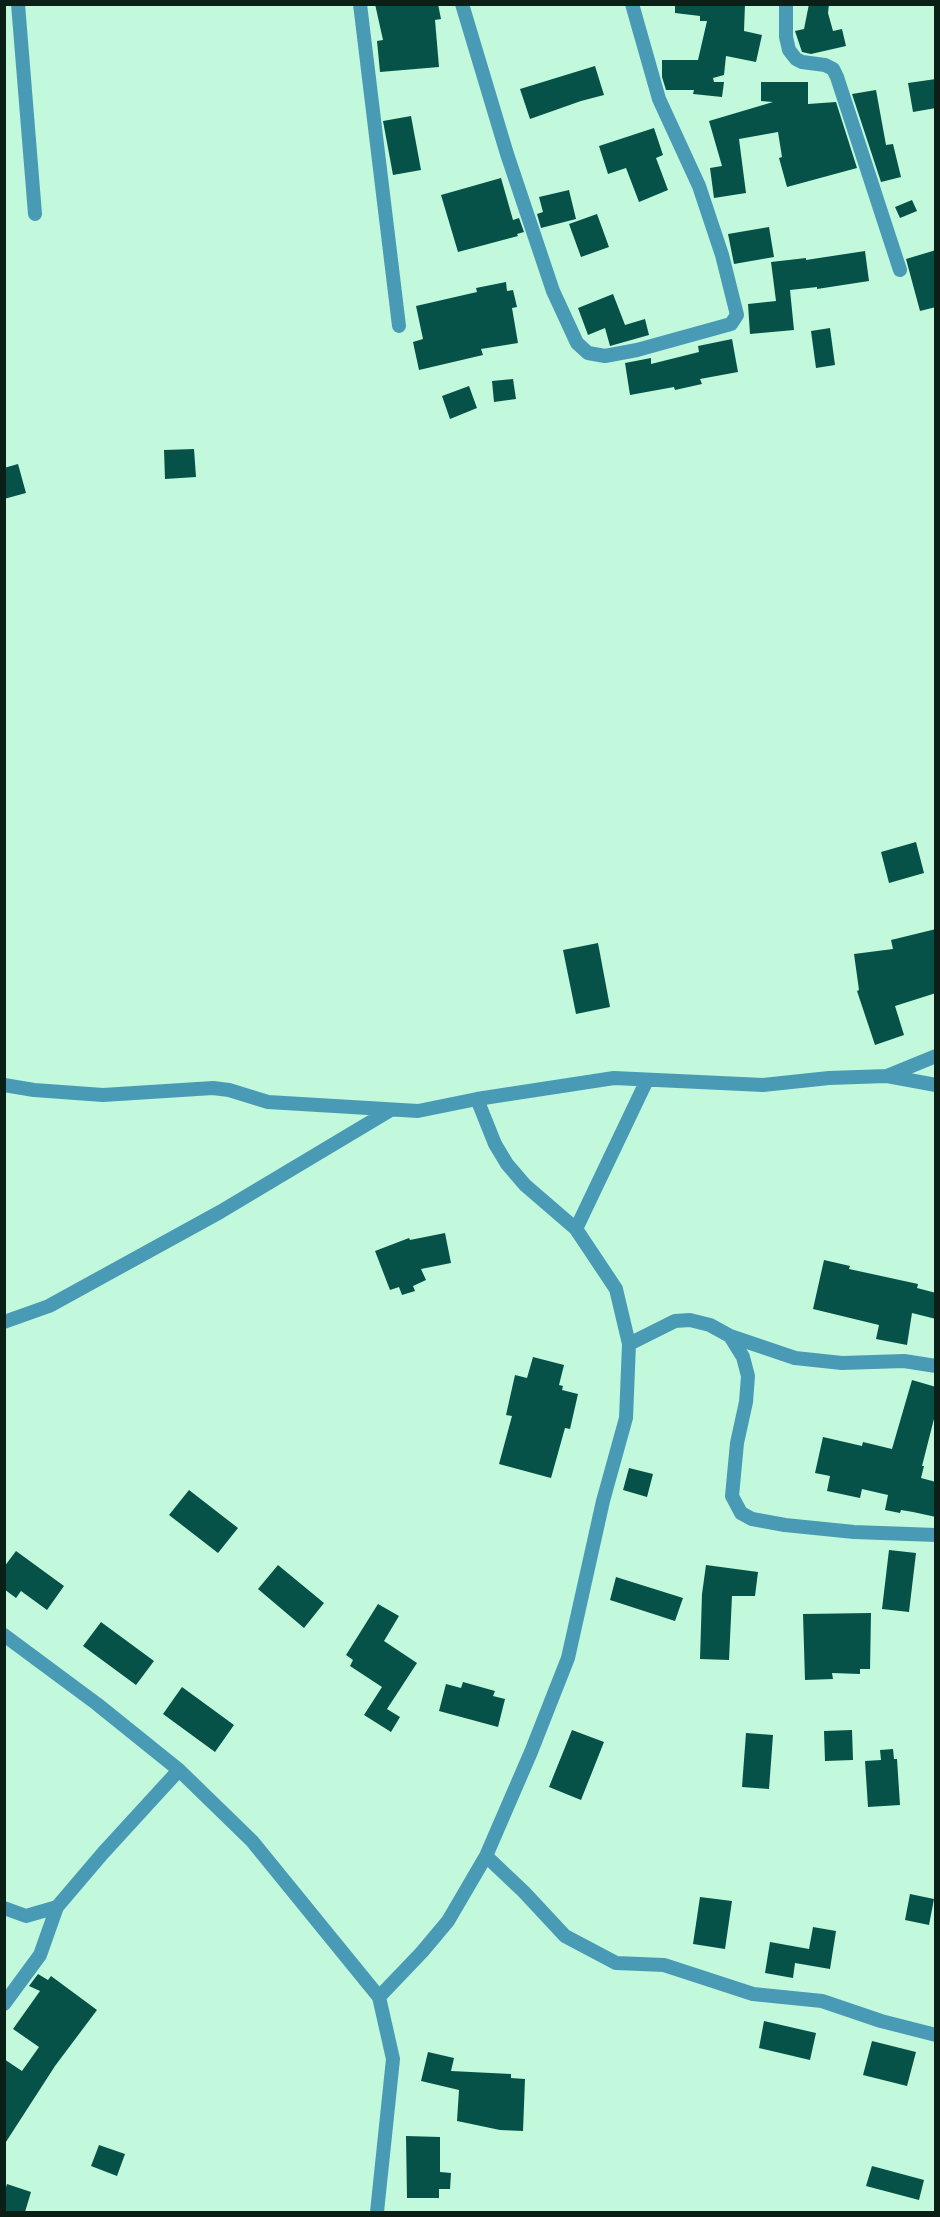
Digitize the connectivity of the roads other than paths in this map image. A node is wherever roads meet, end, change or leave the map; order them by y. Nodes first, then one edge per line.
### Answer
1 (18, 4) edge
2 (360, 4) edge
3 (462, 4) edge
4 (632, 4) edge
5 (786, 4) edge
6 (35, 214) dead end
7 (900, 270) dead end
8 (399, 326) dead end
9 (936, 1056) edge
10 (886, 1076) junction
11 (647, 1080) junction
12 (4, 1085) edge
13 (936, 1085) edge
14 (477, 1099) junction
15 (389, 1111) junction
16 (576, 1229) junction
17 (4, 1322) edge
18 (730, 1336) junction
19 (629, 1344) junction
20 (936, 1366) edge
21 (936, 1535) edge
22 (4, 1635) edge
23 (179, 1770) junction
24 (486, 1856) junction
25 (57, 1907) junction
26 (4, 1908) edge
27 (380, 1997) junction
28 (4, 2004) edge
29 (936, 2035) edge
30 (377, 2212) edge

1 - 6 street
2 - 8 street
3 - 4 street
5 - 7 street
9 - 10 street
10 - 11 street
10 - 13 street
11 - 14 street
11 - 16 street
12 - 15 street
14 - 15 street
14 - 16 street
15 - 17 street
16 - 19 street
18 - 19 street
18 - 20 street
18 - 21 street
19 - 24 street
22 - 23 street
23 - 25 street
23 - 27 street
24 - 27 street
24 - 29 street
25 - 26 street
25 - 28 street
27 - 30 street

